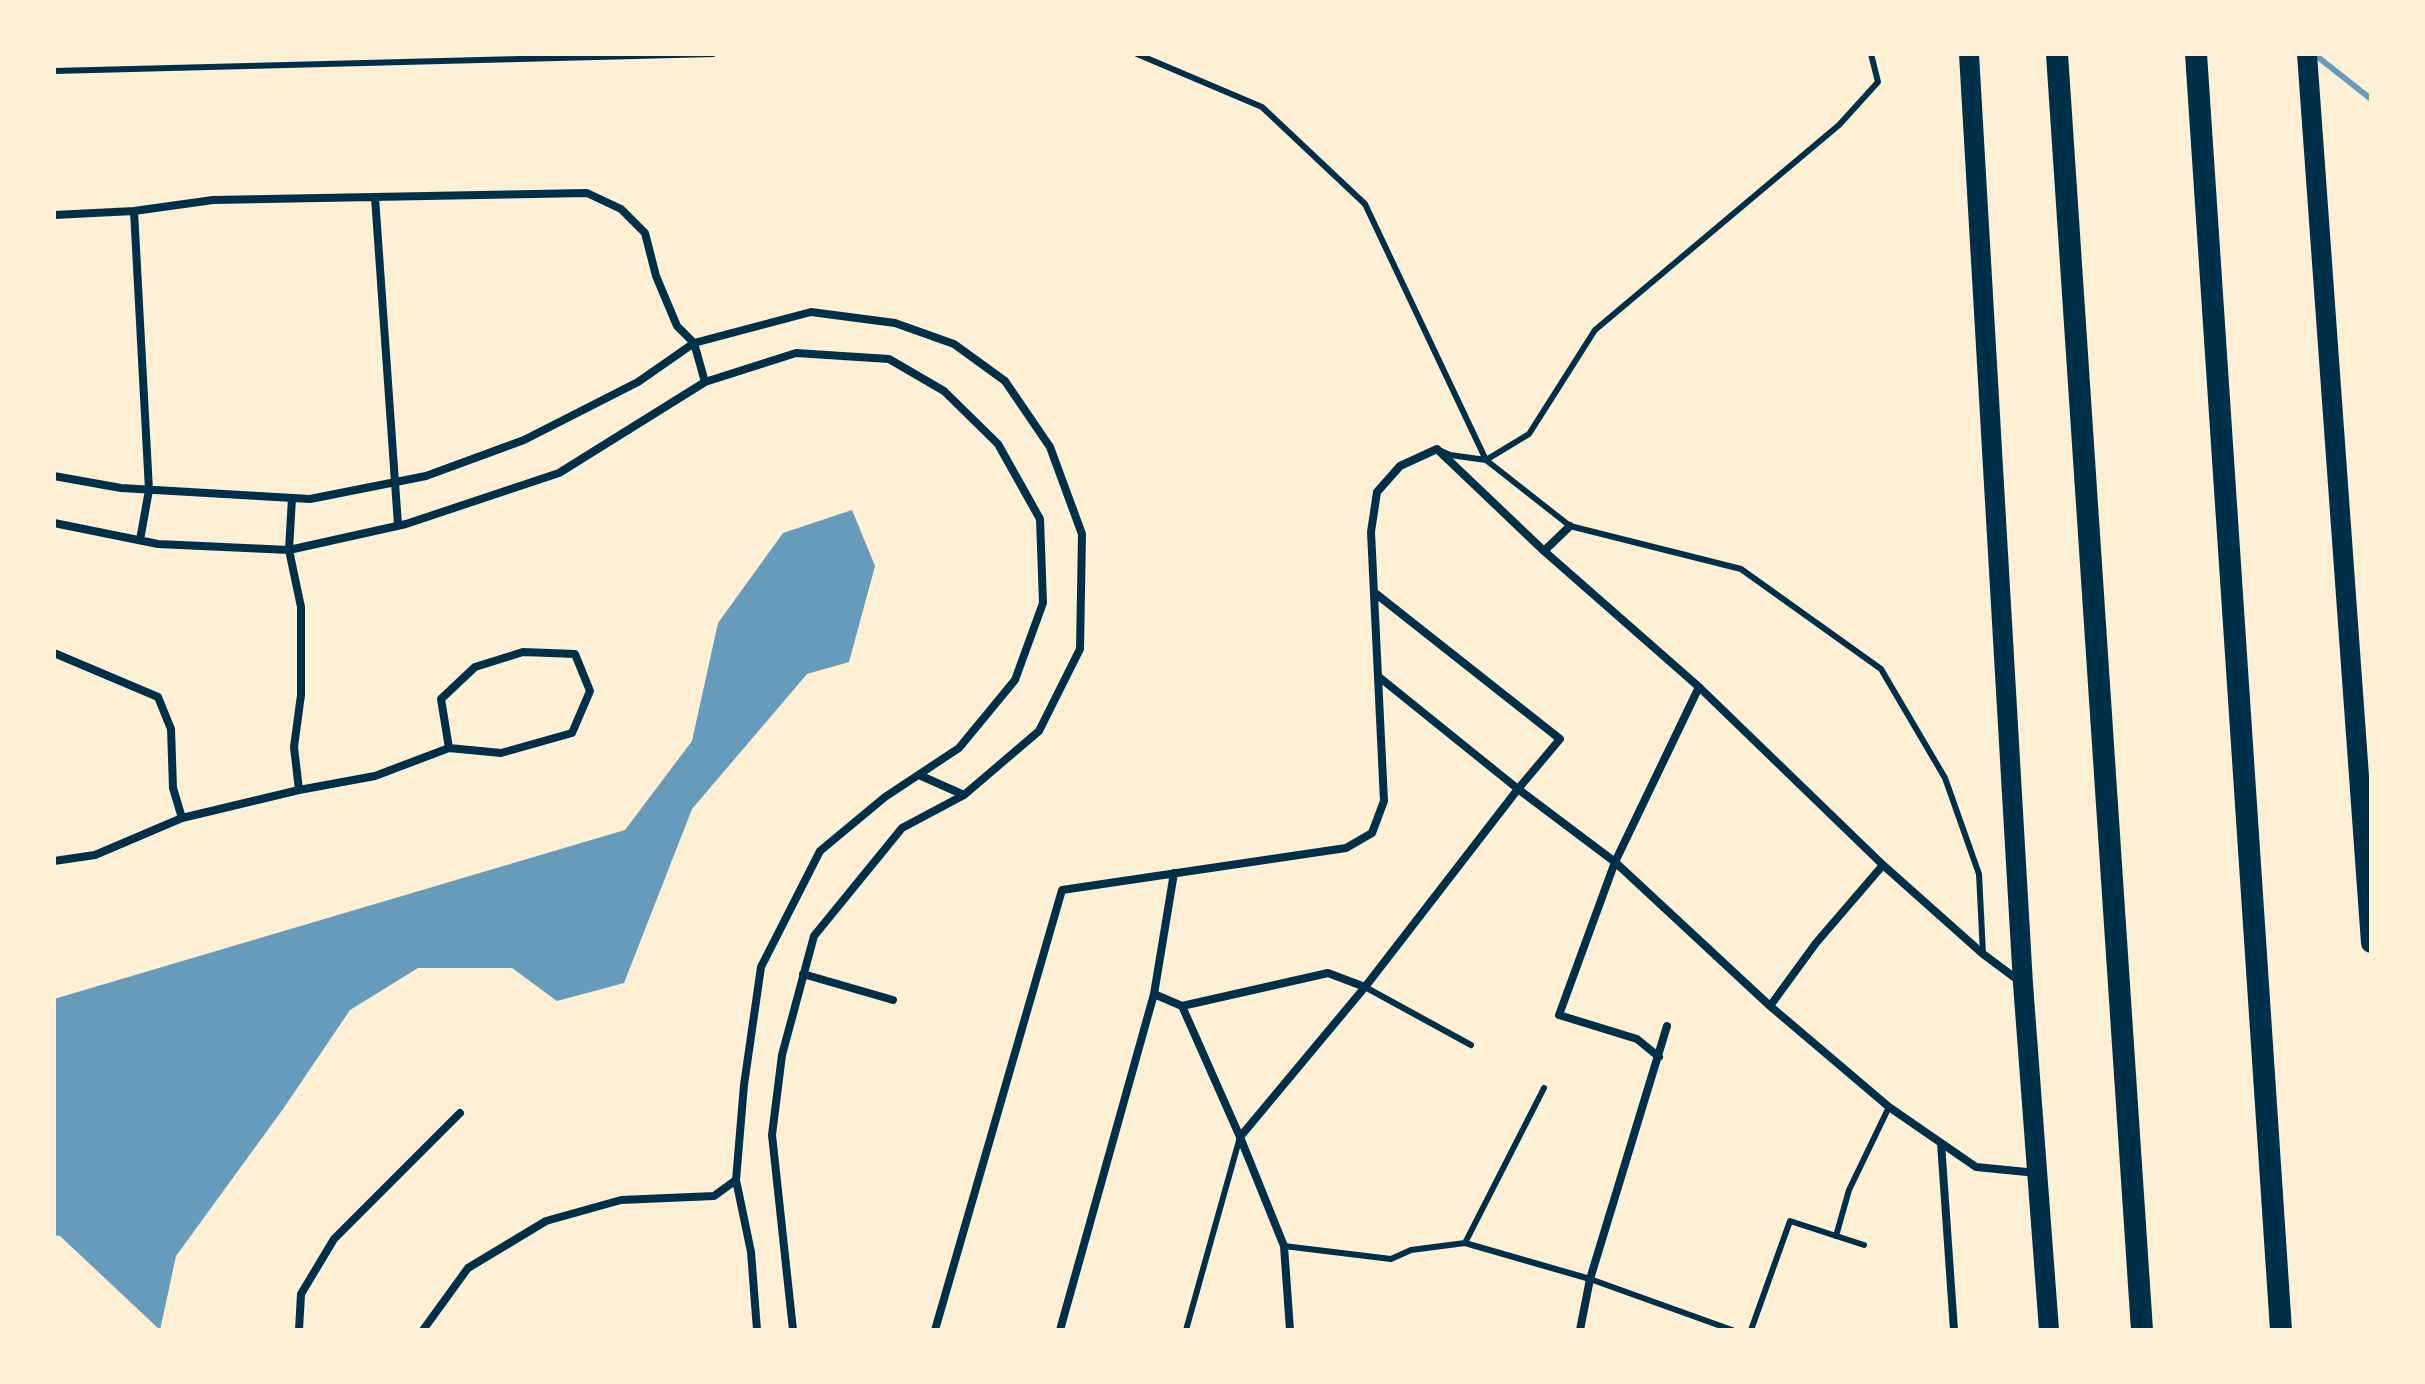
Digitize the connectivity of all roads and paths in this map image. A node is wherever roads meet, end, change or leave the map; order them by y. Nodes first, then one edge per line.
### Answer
1 (713, 54) edge
2 (1137, 54) edge
3 (1871, 54) edge
4 (1969, 54) edge
5 (2057, 54) edge
6 (2196, 54) edge
7 (2307, 54) edge
8 (54, 71) edge
9 (375, 197) junction
10 (134, 211) junction
11 (54, 215) edge
12 (694, 343) junction
13 (705, 382) junction
14 (1437, 449) junction
15 (1486, 460) junction
16 (54, 476) edge
17 (395, 482) junction
18 (149, 490) junction
19 (292, 498) junction
20 (54, 523) edge
21 (398, 525) junction
22 (1570, 526) junction
23 (140, 540) junction
24 (289, 550) junction
25 (1544, 551) junction
26 (1375, 593) junction
27 (54, 653) edge
28 (1379, 677) junction
29 (1699, 687) junction
30 (449, 748) junction
31 (919, 775) junction
32 (1518, 789) junction
33 (299, 790) junction
34 (964, 795) junction
35 (2366, 799) edge
36 (182, 818) junction
37 (54, 861) edge
38 (1615, 862) junction
39 (1883, 865) junction
40 (1174, 873) junction
41 (2371, 943) edge
42 (1983, 954) junction
43 (803, 974) junction
44 (2023, 984) junction
45 (1365, 987) junction
46 (1154, 994) junction
47 (893, 1000) dead end
48 (1182, 1006) junction
49 (1770, 1006) junction
50 (1667, 1026) dead end
51 (1471, 1045) dead end
52 (1659, 1057) junction
53 (1544, 1088) dead end
54 (1889, 1107) junction
55 (460, 1113) dead end
56 (1240, 1137) junction
57 (1941, 1143) junction
58 (2037, 1173) junction
59 (736, 1180) junction
60 (1836, 1236) junction
61 (1465, 1243) junction
62 (1864, 1245) dead end
63 (1284, 1246) junction
64 (1590, 1279) junction
65 (299, 1330) edge
66 (423, 1330) edge
67 (757, 1330) edge
68 (793, 1330) edge
69 (935, 1330) edge
70 (1060, 1330) edge
71 (1186, 1330) edge
72 (1290, 1330) edge
73 (1580, 1330) edge
74 (1732, 1330) edge
75 (1751, 1330) edge
76 (1954, 1330) edge
77 (2049, 1330) edge
78 (2142, 1330) edge
79 (2281, 1330) edge

1 - 8 lane
2 - 15 lane
3 - 15 lane
4 - 44 main road
5 - 78 highway
6 - 79 highway
7 - 35 main road
9 - 10 street
9 - 12 street
9 - 17 street
10 - 11 street
10 - 18 street
12 - 13 street
12 - 17 street
12 - 34 street
13 - 21 street
13 - 31 street
14 - 15 lane
14 - 25 street
14 - 26 street
15 - 22 lane
16 - 18 street
17 - 19 street
17 - 21 street
18 - 19 street
18 - 23 street
19 - 24 street
20 - 23 street
21 - 24 street
22 - 25 street
22 - 42 lane
23 - 24 street
24 - 33 street
25 - 29 street
26 - 28 street
26 - 32 street
27 - 36 street
28 - 32 street
28 - 40 street
29 - 38 street
29 - 39 street
30 - 30 street
30 - 33 street
31 - 34 street
31 - 59 street
32 - 38 street
32 - 45 street
33 - 36 street
34 - 43 street
35 - 41 main road
36 - 37 street
38 - 49 street
38 - 52 street
39 - 42 street
39 - 49 street
40 - 46 street
40 - 69 street
42 - 44 street
43 - 47 street
43 - 68 street
44 - 58 main road
45 - 48 street
45 - 51 lane
45 - 56 street
46 - 48 street
46 - 70 street
48 - 56 street
49 - 54 street
50 - 52 street
52 - 64 street
53 - 61 lane
54 - 57 street
54 - 60 lane
55 - 65 street
56 - 63 street
56 - 71 lane
57 - 58 street
57 - 76 street
58 - 77 main road
59 - 66 street
59 - 67 street
60 - 62 lane
60 - 75 lane
61 - 63 lane
61 - 64 lane
63 - 72 street
64 - 73 street
64 - 74 lane

